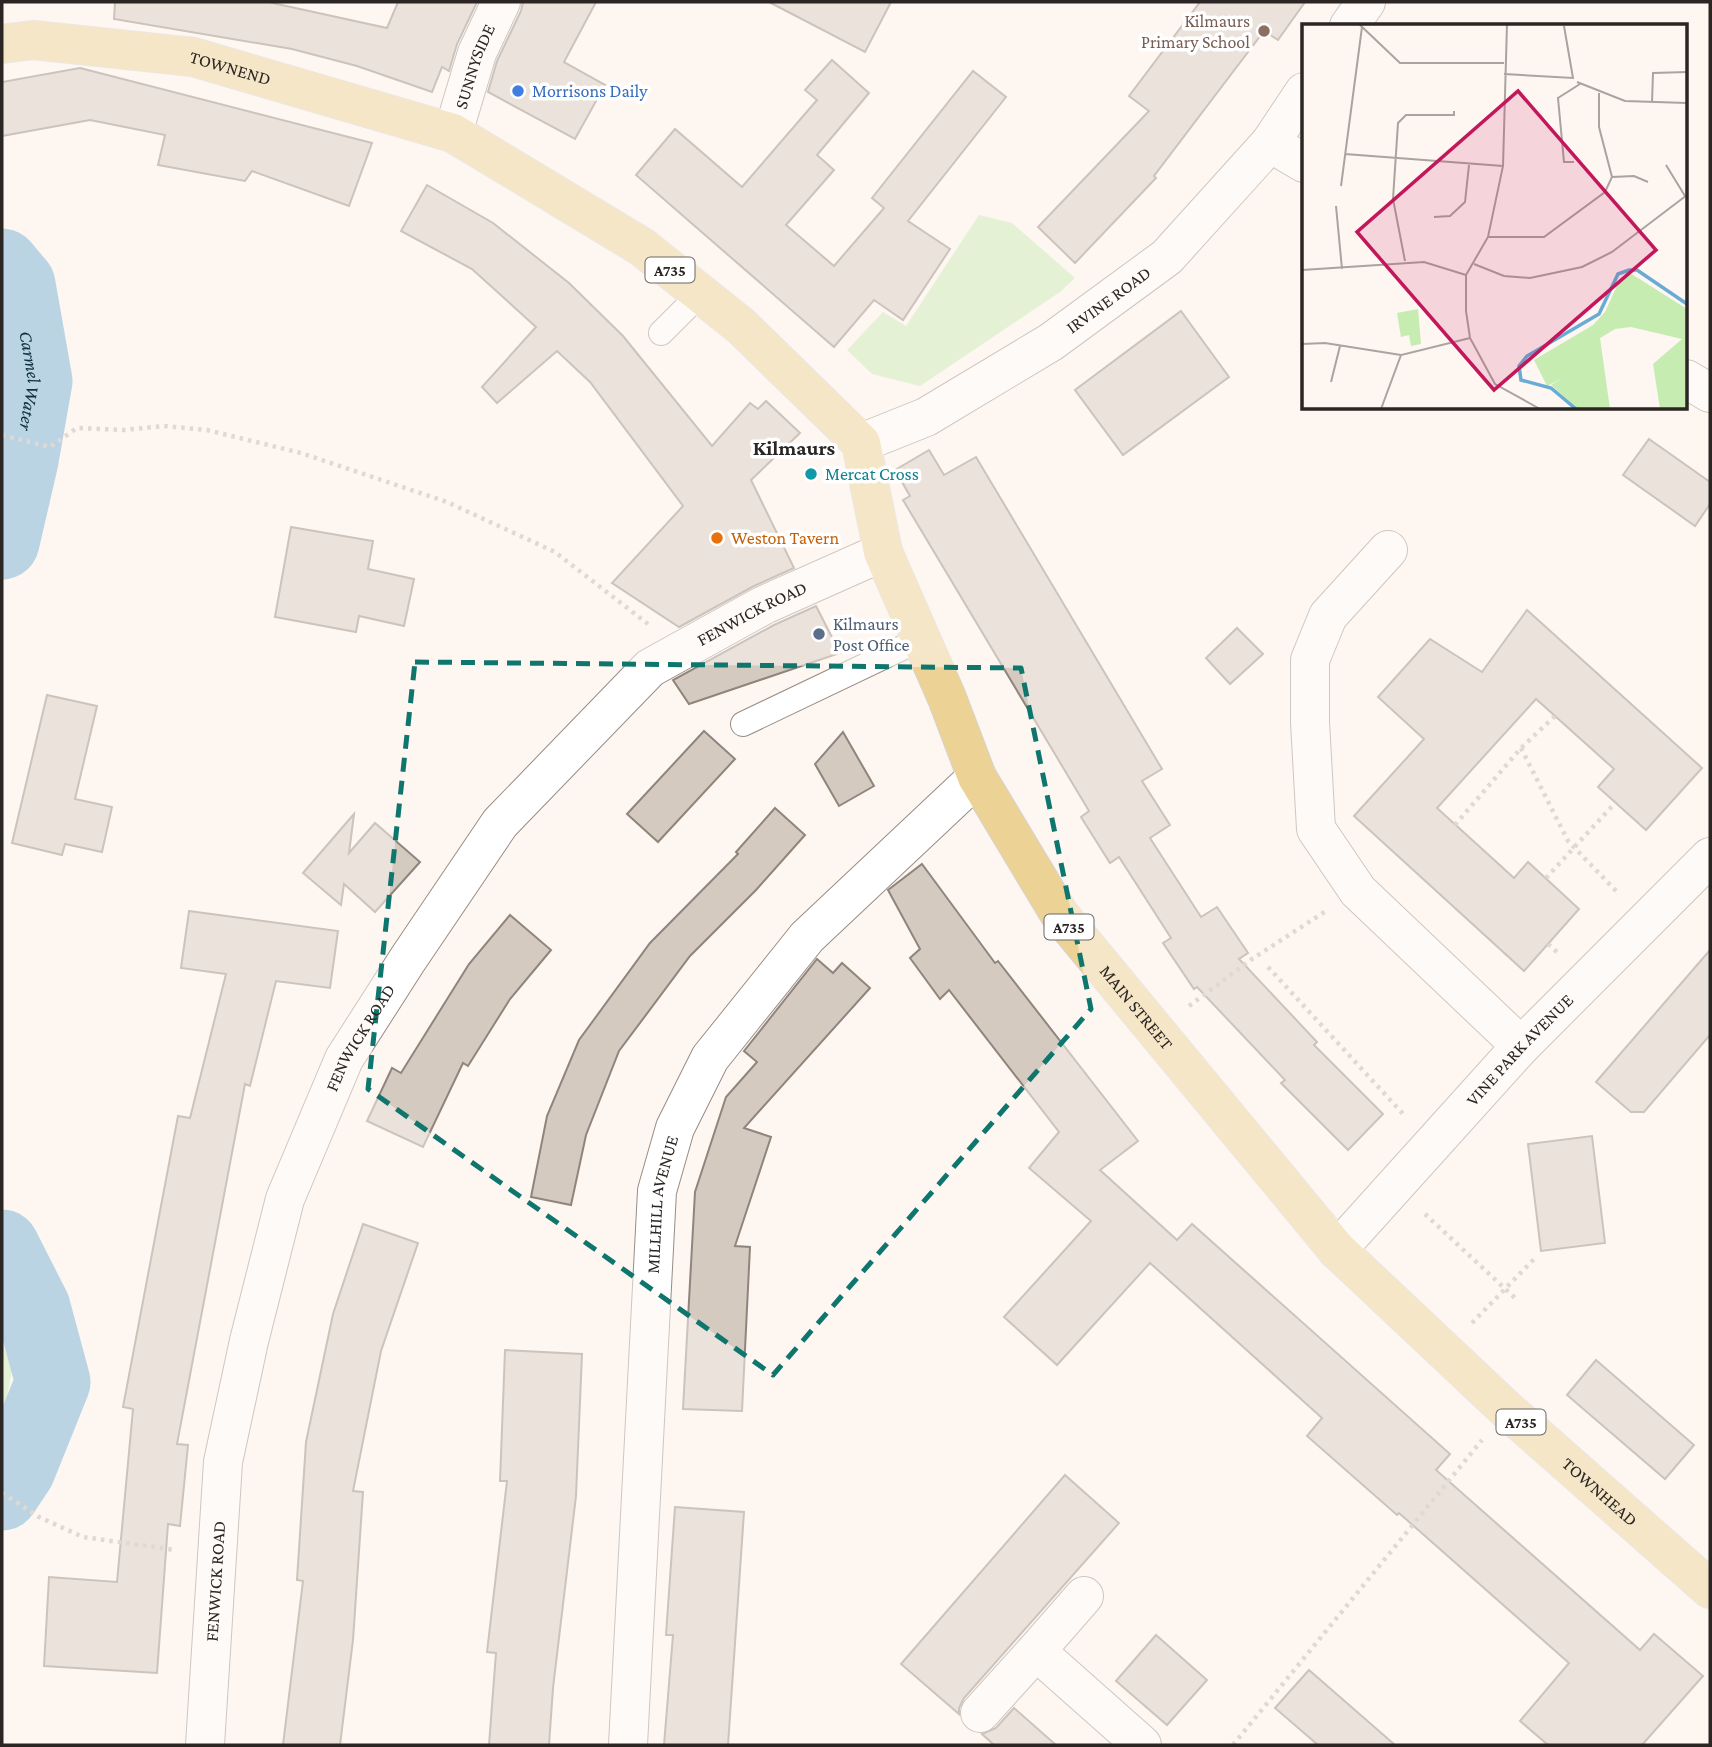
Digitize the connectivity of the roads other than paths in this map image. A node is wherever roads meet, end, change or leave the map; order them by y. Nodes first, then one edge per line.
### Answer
1 (501, 2) edge
2 (1366, 2) edge
3 (1350, 24) edge
4 (2, 44) edge
5 (1302, 95) edge
6 (453, 133) junction
7 (1270, 143) junction
8 (1302, 162) edge
9 (700, 294) junction
10 (662, 333) dead end
11 (1688, 380) edge
12 (1710, 393) edge
13 (861, 443) junction
14 (1388, 550) dead end
15 (883, 552) junction
16 (921, 639) junction
17 (743, 724) dead end
18 (977, 777) junction
19 (1710, 857) edge
20 (1521, 1046) junction
21 (1337, 1250) junction
22 (1710, 1589) edge
23 (1084, 1596) dead end
24 (1035, 1651) junction
25 (979, 1713) dead end
26 (205, 1745) edge
27 (628, 1745) edge
28 (1142, 1745) edge

1 - 6 street, SUNNYSIDE
2 - 3 street
4 - 6 main road, TOWNEND / A735
5 - 7 street, IRVINE ROAD
6 - 9 main road, A735
7 - 8 street
7 - 13 street, IRVINE ROAD
9 - 10 lane
9 - 13 main road, A735
11 - 12 street
13 - 15 main road, A735
14 - 20 street
15 - 16 main road, MAIN STREET / A735
15 - 26 street, FENWICK ROAD
16 - 17 lane
16 - 18 main road, MAIN STREET / A735
18 - 21 main road, MAIN STREET / A735
18 - 27 street, MILLHILL AVENUE
19 - 20 street, VINE PARK AVENUE
20 - 21 street, VINE PARK AVENUE
21 - 22 main road, TOWNHEAD / A735
23 - 24 street
24 - 25 street
24 - 28 street

